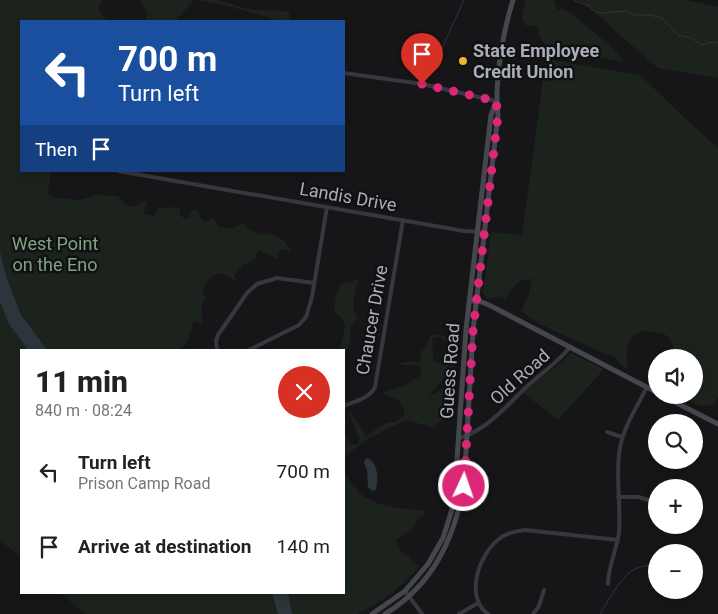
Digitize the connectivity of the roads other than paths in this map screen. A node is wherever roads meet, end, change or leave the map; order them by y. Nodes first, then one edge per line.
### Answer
1 (513, 0) edge
2 (345, 73) edge
3 (496, 101) junction
4 (124, 172) edge
5 (327, 207) junction
6 (403, 220) junction
7 (478, 232) junction
8 (485, 232) junction
9 (314, 283) junction
10 (473, 301) junction
11 (570, 347) junction
12 (217, 349) edge
13 (252, 349) edge
14 (647, 387) joint
15 (679, 404) edge
16 (345, 406) edge
17 (718, 424) edge
18 (607, 432) dead end
19 (467, 436) junction
20 (622, 437) junction
21 (460, 438) junction
22 (618, 497) junction
23 (648, 500) edge
24 (618, 540) junction
25 (608, 584) dead end
26 (544, 590) dead end
27 (405, 591) junction
28 (409, 596) junction
29 (478, 603) junction
30 (372, 614) edge
31 (385, 614) edge
32 (422, 614) edge
33 (459, 614) edge
34 (488, 614) edge
35 (532, 614) edge

1 - 3 main road, Guess Road
2 - 3 street
3 - 7 main road, Guess Road
3 - 8 main road, Guess Road
4 - 5 street, Landis Drive
5 - 6 street, Landis Drive
5 - 9 street
6 - 7 street, Landis Drive
6 - 16 street, Chaucer Drive
7 - 8 street, Landis Drive
7 - 10 main road, Guess Road
8 - 10 main road, Guess Road
9 - 12 street
9 - 13 street
10 - 11 main road
10 - 19 main road, Guess Road
10 - 21 main road, Guess Road
11 - 14 main road
11 - 19 street, Old Road
14 - 20 street
15 - 17 main road
18 - 20 street
19 - 21 street, Old Road
19 - 28 main road, Guess Road
20 - 22 street
21 - 27 main road, Guess Road
22 - 23 street
22 - 24 street
24 - 25 street
24 - 29 street
26 - 35 street
27 - 28 street
27 - 30 main road, Guess Road
28 - 31 main road, Guess Road
28 - 32 street
29 - 33 street
29 - 34 street

